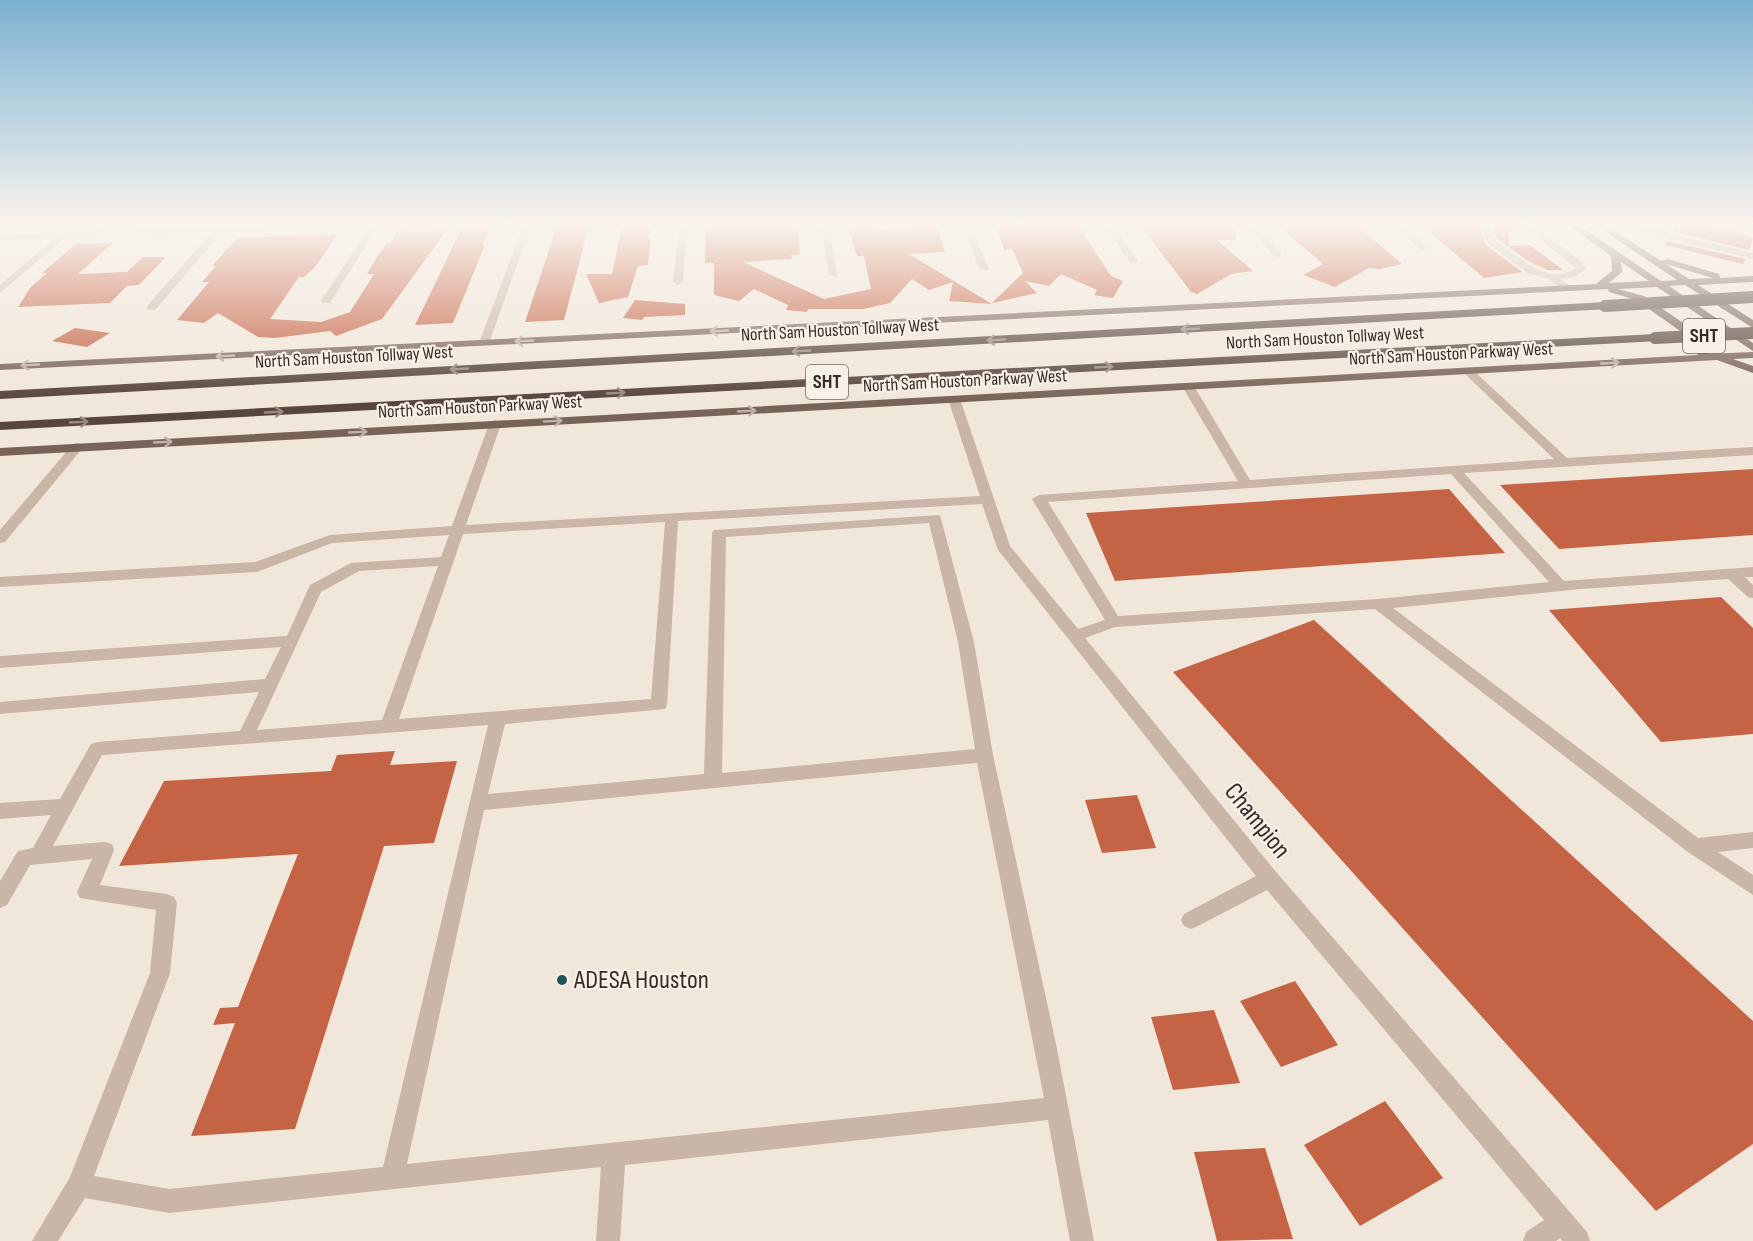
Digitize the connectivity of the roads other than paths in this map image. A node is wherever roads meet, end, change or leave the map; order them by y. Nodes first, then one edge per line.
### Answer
1 (172, 284) edge
2 (337, 284) edge
3 (506, 284) edge
4 (1561, 284) edge
5 (1602, 284) edge
6 (1659, 284) joint
7 (1690, 284) edge
8 (1745, 284) edge
9 (1598, 287) junction
10 (1567, 288) junction
11 (1753, 297) edge
12 (326, 301) dead end
13 (1753, 303) edge
14 (151, 308) dead end
15 (1753, 325) edge
16 (1753, 333) edge
17 (484, 343) junction
18 (1753, 348) edge
19 (1753, 355) edge
20 (1716, 357) junction
21 (1700, 358) junction
22 (0, 367) edge
23 (1753, 370) edge
24 (1468, 371) junction
25 (1188, 386) junction
26 (0, 395) edge
27 (954, 399) junction
28 (495, 424) junction
29 (0, 426) edge
30 (77, 447) junction
31 (1753, 450) edge
32 (0, 452) edge
33 (1564, 462) junction
34 (1454, 470) junction
35 (1246, 484) junction
36 (987, 500) junction
37 (672, 516) junction
38 (458, 529) junction
39 (0, 539) edge
40 (447, 561) junction
41 (1753, 572) edge
42 (1732, 574) junction
43 (0, 582) edge
44 (1561, 586) junction
45 (1753, 593) edge
46 (1378, 604) junction
47 (1114, 622) junction
48 (1075, 636) junction
49 (292, 641) junction
50 (0, 662) edge
51 (271, 685) junction
52 (0, 708) edge
53 (498, 717) junction
54 (389, 725) junction
55 (246, 736) junction
56 (984, 755) junction
57 (713, 780) junction
58 (477, 803) junction
59 (65, 806) junction
60 (0, 811) edge
61 (1753, 840) edge
62 (1695, 846) junction
63 (39, 855) junction
64 (1270, 879) junction
65 (1753, 886) edge
66 (0, 899) edge
67 (1191, 920) dead end
68 (1057, 1108) junction
69 (614, 1154) junction
70 (392, 1177) junction
71 (79, 1185) junction
72 (1562, 1222) junction
73 (44, 1241) edge
74 (608, 1241) edge
75 (1082, 1241) edge
76 (1535, 1241) edge
77 (1578, 1241) edge

1 - 14 street
2 - 12 street
3 - 17 street
4 - 10 street
5 - 9 main road
6 - 9 main road
6 - 18 main road
7 - 15 main road
8 - 13 main road
9 - 10 main road
9 - 21 main road
10 -> 17 main road
11 -> 26 highway, North Sam Houston Tollway West / SHT, bridge
29 -> 16 highway, North Sam Houston Tollway West / SHT, bridge
17 -> 22 main road
19 - 20 main road, North Sam Houston Parkway West
20 - 21 main road, North Sam Houston Parkway West
20 - 23 main road
24 -> 21 main road, North Sam Houston Parkway West
24 - 25 main road, North Sam Houston Parkway West
24 - 33 street
25 - 27 main road, North Sam Houston Parkway West
25 - 35 street
28 -> 27 main road, North Sam Houston Parkway West
27 - 36 street, Champion
30 -> 28 main road, North Sam Houston Parkway West
28 - 38 street
30 - 32 main road, North Sam Houston Parkway West
30 - 39 street
31 - 33 street
33 - 34 street
34 - 35 street
34 - 44 street
35 - 47 street
36 - 37 street
36 - 48 street, Champion
37 - 38 street
37 - 53 street
38 - 40 street
38 - 43 street
40 - 49 street
40 - 54 street
41 - 42 street
42 - 44 street
42 - 45 street
44 - 46 street
46 - 47 street
46 - 62 street
47 - 48 street
48 - 64 street, Champion
49 - 50 street
49 - 51 street
51 - 52 street
51 - 55 street
53 - 54 street
53 - 58 street
54 - 55 street
55 - 59 street
56 - 57 street
56 - 57 street
56 - 68 street
57 - 58 street
58 - 70 street
59 - 60 street
59 - 63 street
61 - 62 street
62 - 65 street
63 - 66 street
63 - 71 street
64 - 67 street
64 - 72 street, Champion
68 - 69 street
68 - 75 street
69 - 70 street
69 - 74 street
70 - 71 street
71 - 73 street
72 - 76 street
72 - 77 street, Champion

